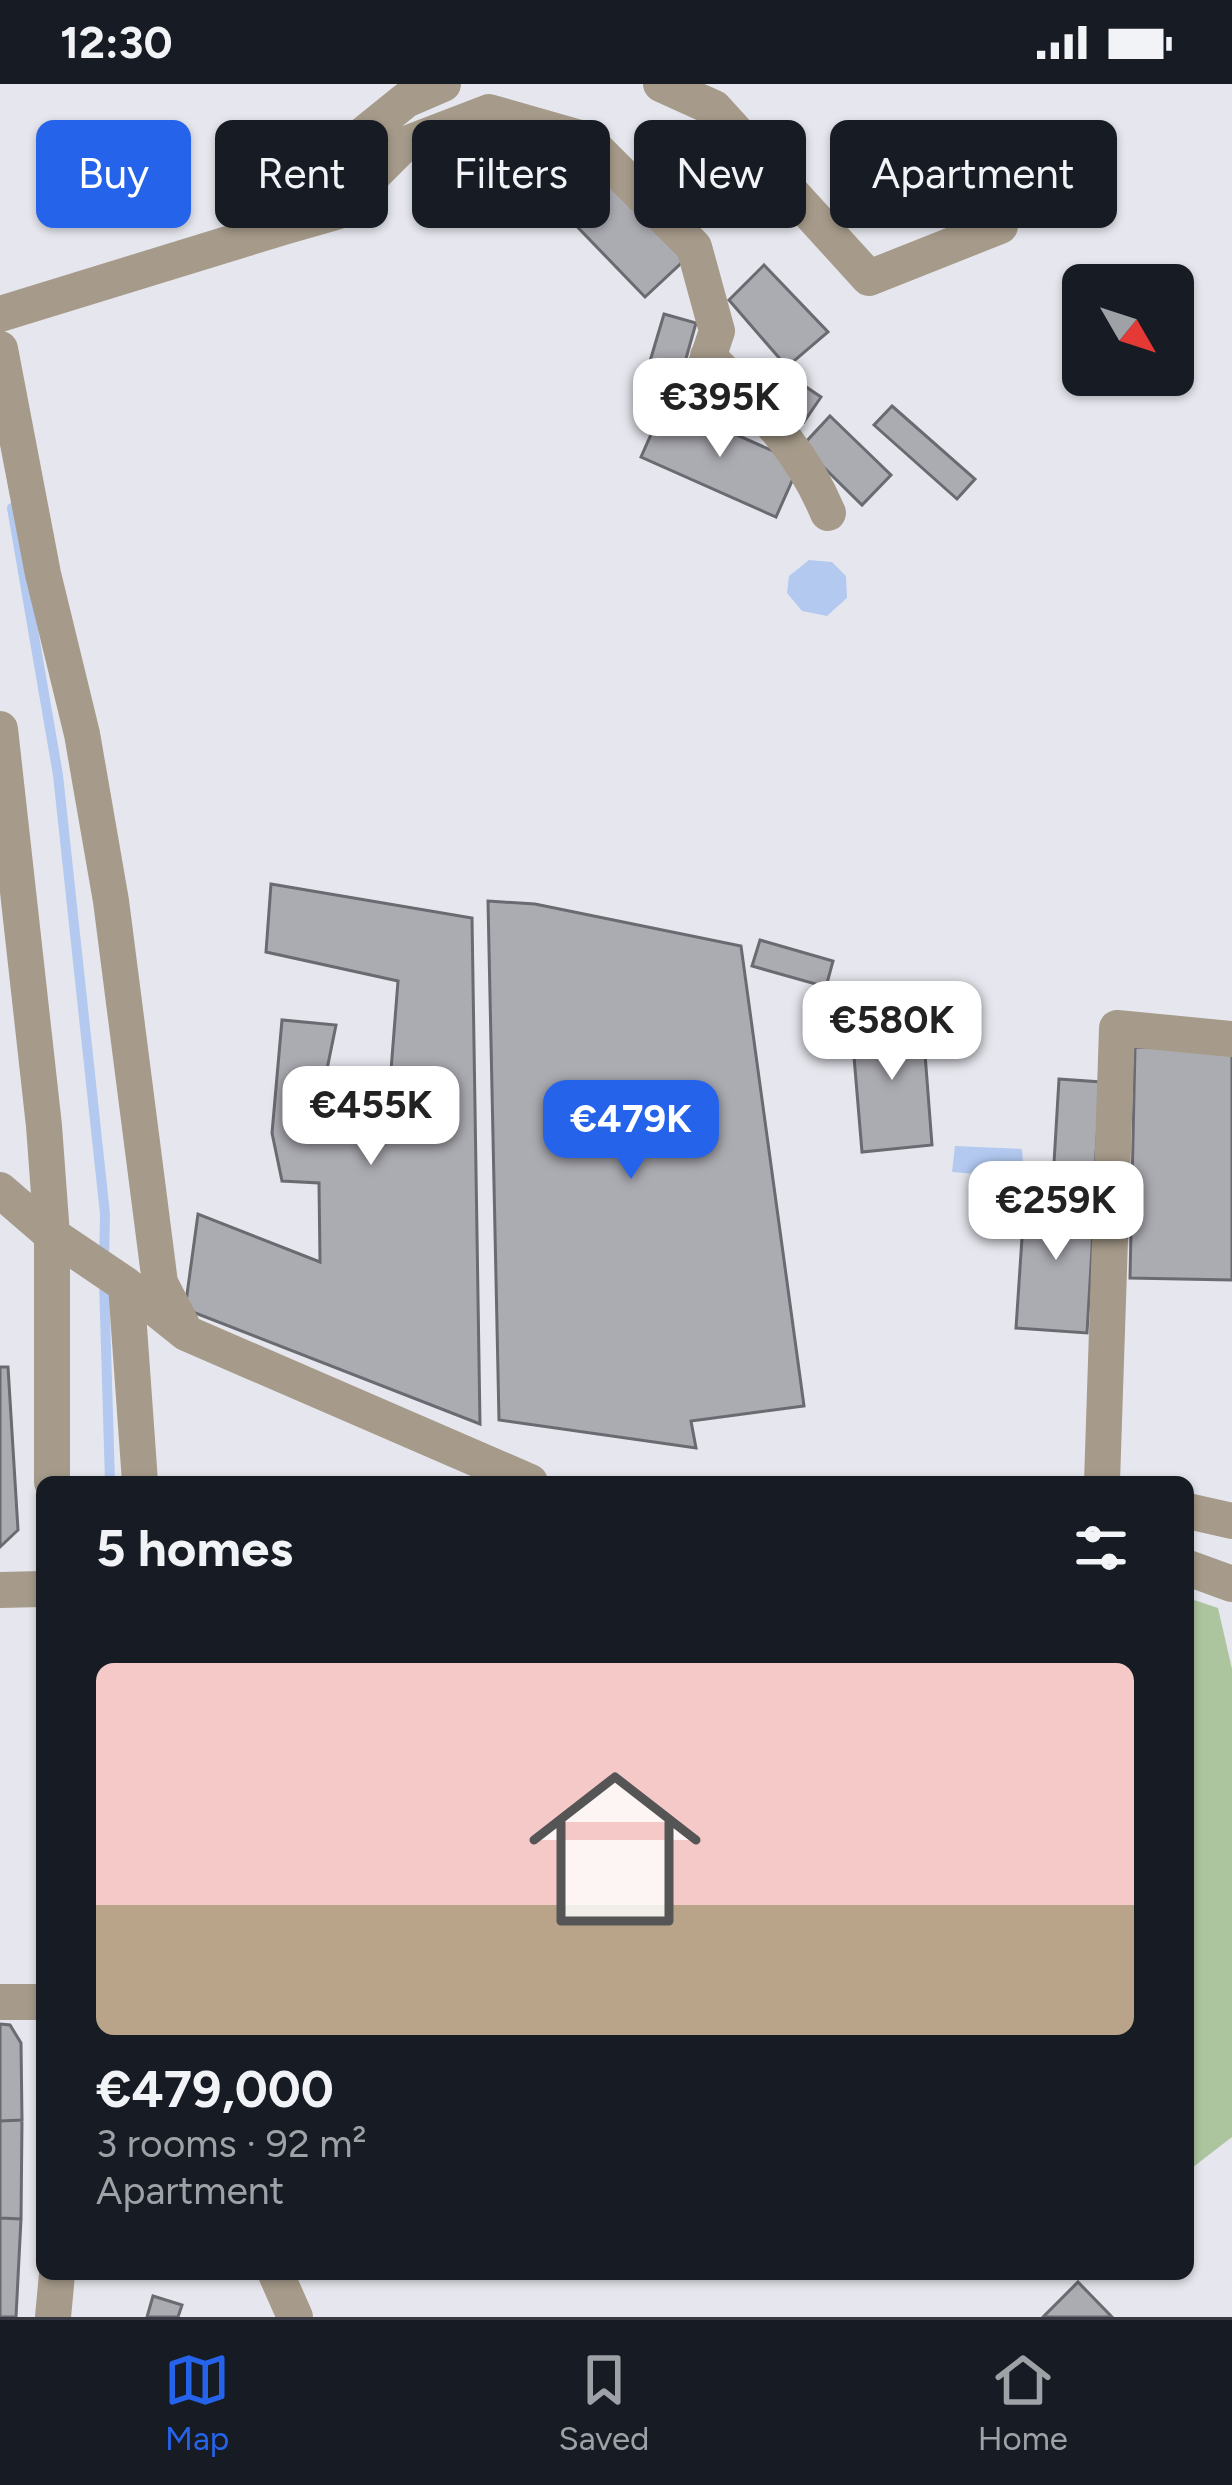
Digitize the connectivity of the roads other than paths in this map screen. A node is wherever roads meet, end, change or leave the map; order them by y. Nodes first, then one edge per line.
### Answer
1 (443, 84) edge
2 (662, 84) edge
3 (381, 120) edge
4 (388, 161) edge
5 (280, 228) edge
6 (995, 228) edge
7 (0, 314) edge
8 (0, 349) edge
9 (708, 356) junction
10 (692, 405) dead end
11 (828, 513) dead end
12 (0, 729) edge
13 (1232, 1039) edge
14 (0, 1190) edge
15 (52, 1234) junction
16 (126, 1285) junction
17 (186, 1333) junction
18 (52, 1476) edge
19 (140, 1476) edge
20 (516, 1476) edge
21 (1102, 1476) edge
22 (1194, 1512) edge
23 (1232, 1521) edge
24 (1194, 1570) edge
25 (1232, 1585) edge
26 (36, 1589) edge
27 (0, 1590) edge
28 (0, 2002) edge
29 (36, 2002) edge
30 (56, 2280) edge
31 (278, 2280) edge
32 (53, 2317) edge
33 (296, 2317) edge

1 - 3 street
2 - 6 street
4 - 9 street
5 - 7 street
8 - 17 street
9 - 10 street
9 - 11 street
12 - 15 street
13 - 21 street
14 - 15 street
15 - 16 street
15 - 18 street
16 - 17 street
16 - 19 street
17 - 20 street
22 - 23 street
24 - 25 street
26 - 27 street
28 - 29 street
30 - 32 street
31 - 33 street

